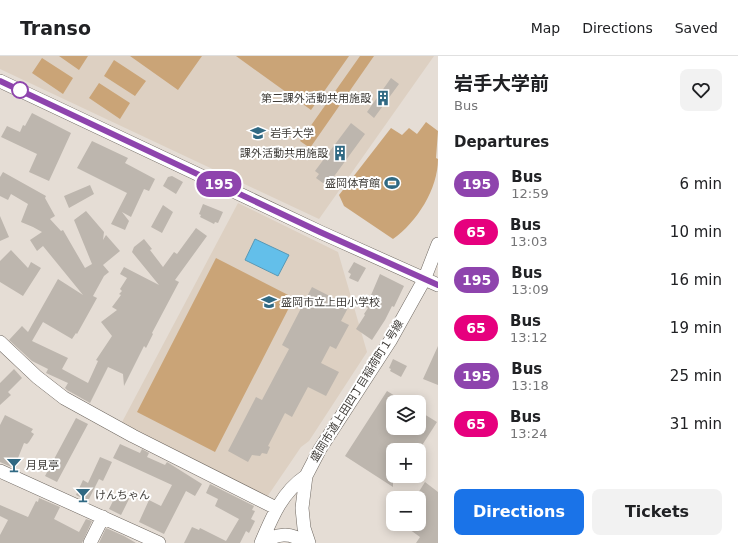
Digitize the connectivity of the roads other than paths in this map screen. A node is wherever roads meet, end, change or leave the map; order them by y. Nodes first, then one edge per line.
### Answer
1 (0, 81) edge
2 (438, 244) edge
3 (424, 280) junction
4 (438, 285) edge
5 (0, 342) edge
6 (0, 471) edge
7 (306, 476) junction
8 (276, 508) junction
9 (103, 517) junction
10 (90, 543) edge
11 (159, 543) edge
12 (262, 543) edge
13 (303, 543) edge
14 (309, 543) edge

1 - 3 street
2 - 3 street, 盛岡市道上田四丁目稲荷町１号線
3 - 4 street
3 - 7 street, 盛岡市道上田四丁目稲荷町１号線
5 - 8 street
6 - 9 street
7 - 8 street
7 - 14 street, 盛岡市道上田四丁目稲荷町１号線
8 - 12 street
9 - 10 street
9 - 11 street
12 - 13 street

